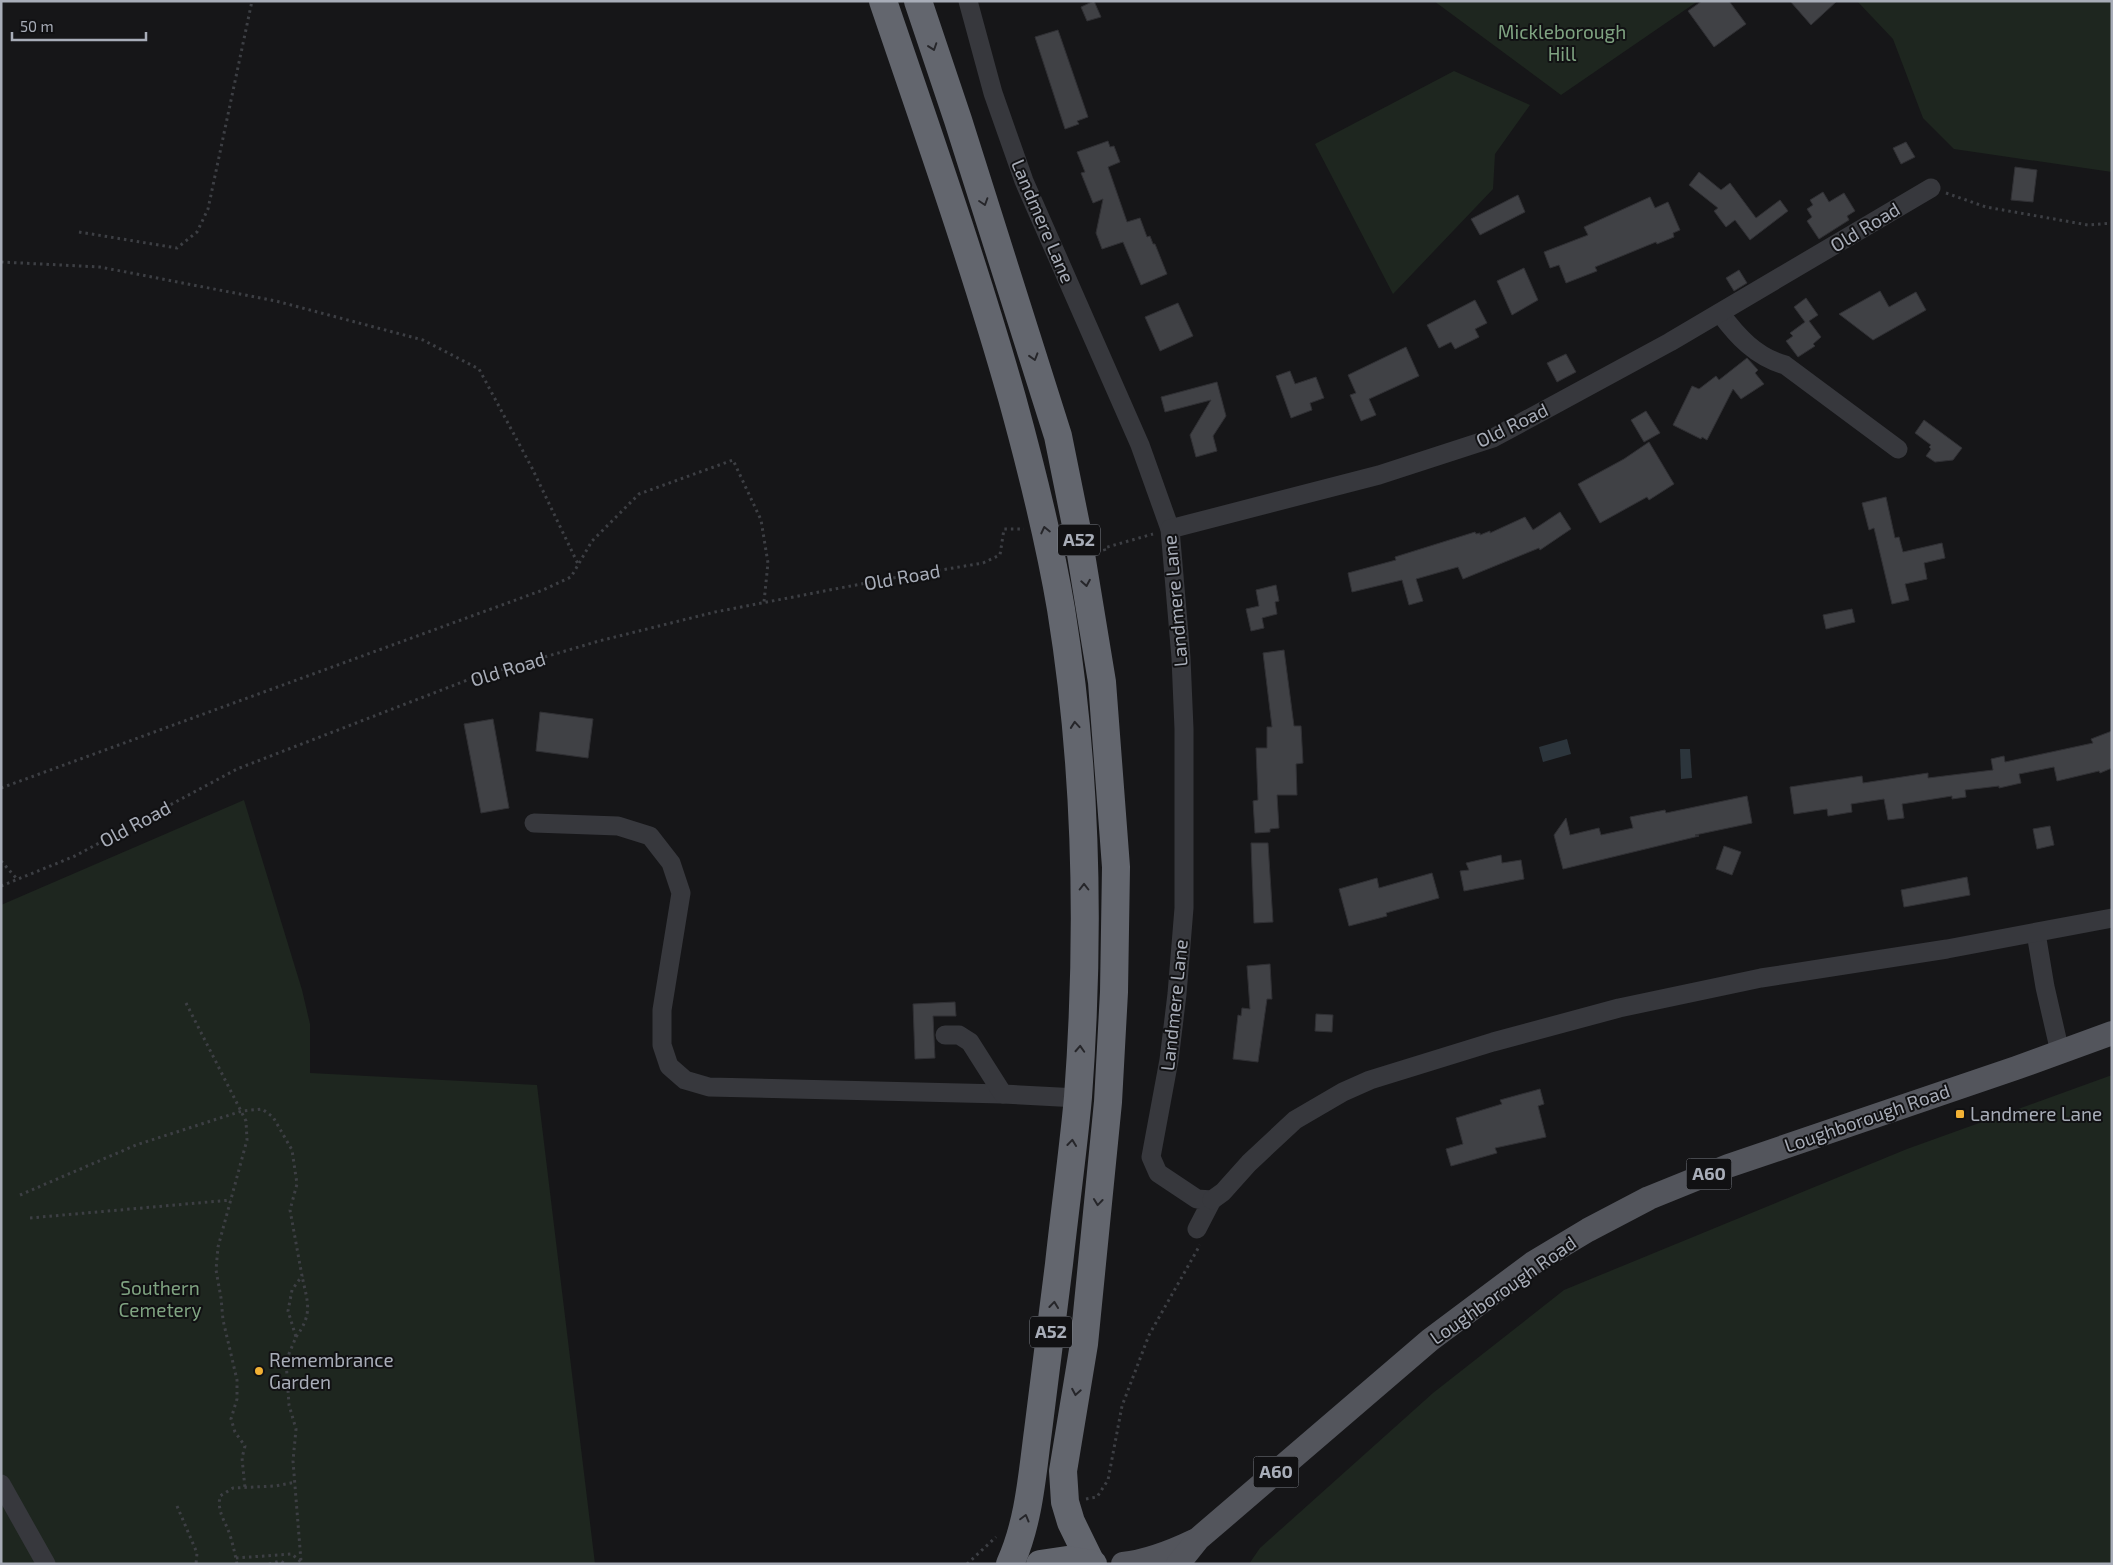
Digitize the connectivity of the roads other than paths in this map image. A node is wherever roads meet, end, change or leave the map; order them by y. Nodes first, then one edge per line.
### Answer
1 (883, 1) edge
2 (918, 1) edge
3 (968, 1) edge
4 (1931, 188) road end
5 (1720, 313) junction
6 (1898, 449) dead end
7 (1170, 529) junction
8 (534, 823) dead end
9 (2112, 918) edge
10 (2036, 933) junction
11 (2112, 1033) edge
12 (946, 1035) dead end
13 (2060, 1052) junction
14 (1003, 1094) junction
15 (1078, 1098) junction
16 (1212, 1200) junction
17 (1201, 1233) road end
18 (1, 1484) edge
19 (9, 1515) edge
20 (1198, 1539) junction
21 (46, 1564) edge
22 (1010, 1564) edge
23 (1040, 1564) edge
24 (1092, 1564) edge
25 (1123, 1564) edge
26 (1178, 1564) edge

15 -> 1 highway, A52
2 -> 24 highway, A52
3 - 7 street, Landmere Lane
4 - 5 street, Old Road
5 - 6 street
5 - 7 street, Old Road
7 - 16 street, Landmere Lane
8 - 14 street
9 - 10 street
10 - 13 street
10 - 16 street
11 - 13 main road, Loughborough Road / A60
12 - 14 street
13 - 20 main road, Loughborough Road / A60
14 - 15 street
22 -> 15 highway, A52
16 - 17 street
18 - 19 street
19 - 21 street
20 - 25 main road, Loughborough Road / A60
20 - 26 main road, Loughborough Road / A60
23 - 24 highway, A52

